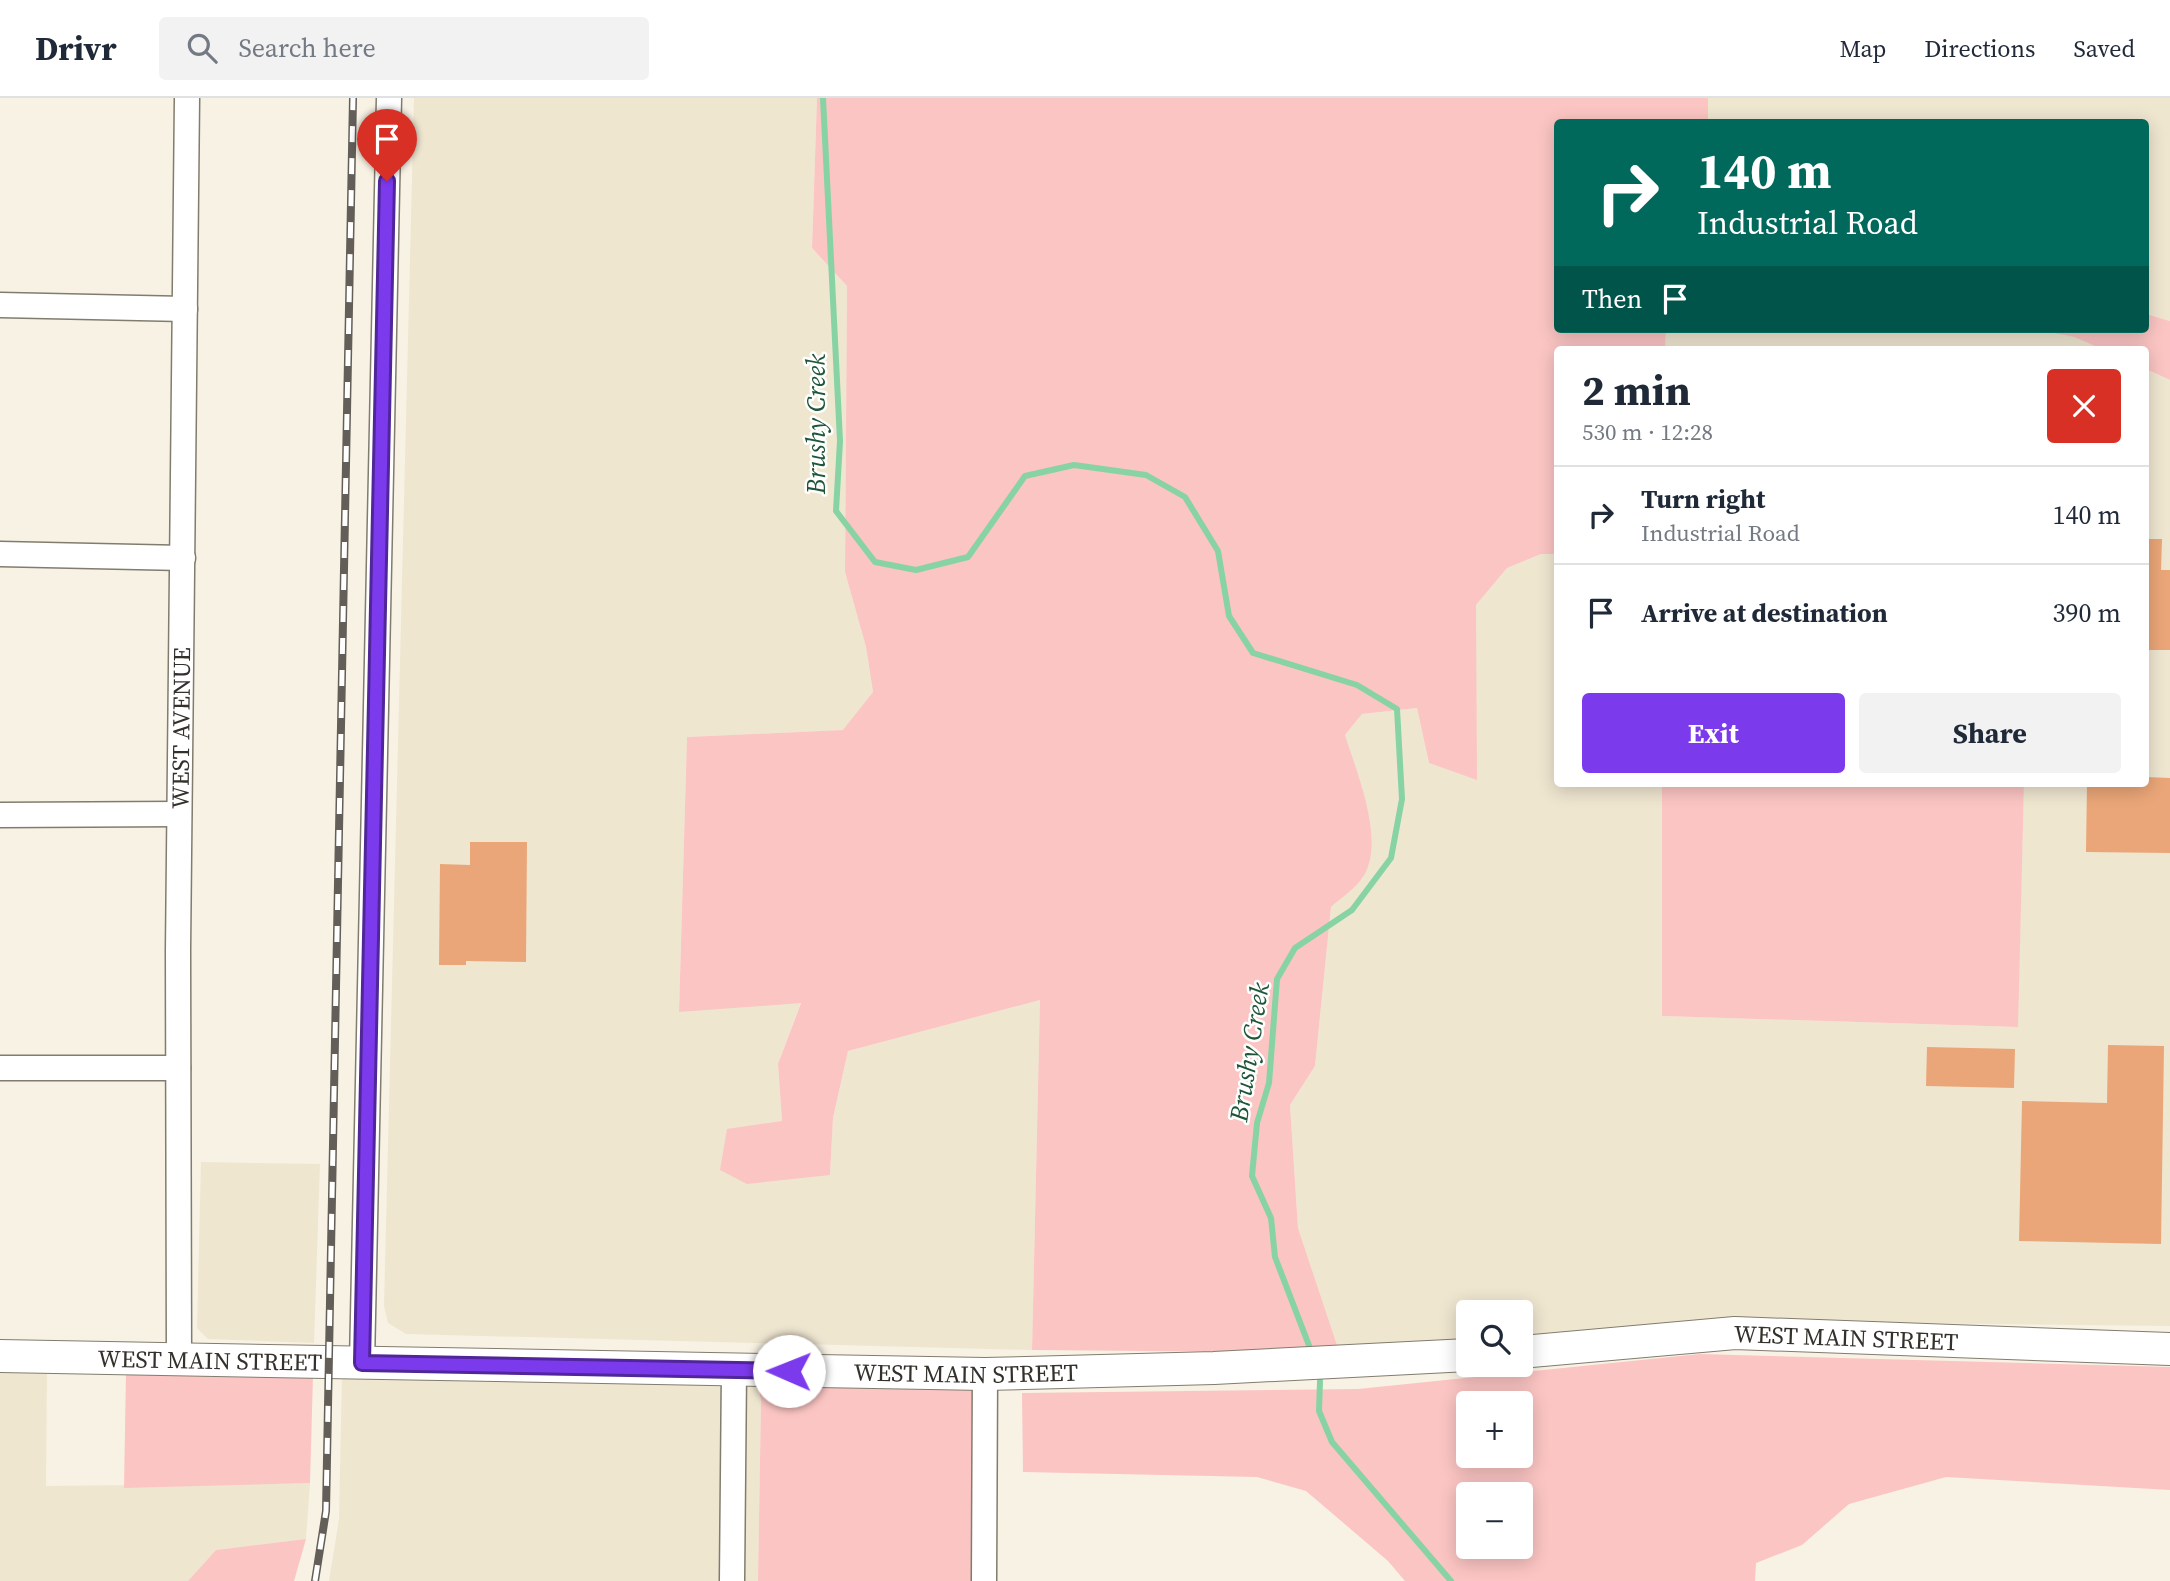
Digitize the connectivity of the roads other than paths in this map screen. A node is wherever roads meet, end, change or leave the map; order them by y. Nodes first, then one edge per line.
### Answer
1 (187, 98) edge
2 (389, 98) edge
3 (0, 305) edge
4 (185, 309) junction
5 (0, 554) edge
6 (183, 558) junction
7 (179, 814) junction
8 (0, 815) edge
9 (0, 1068) edge
10 (178, 1068) junction
11 (2170, 1349) edge
12 (1533, 1351) edge
13 (0, 1356) edge
14 (1456, 1356) edge
15 (179, 1360) junction
16 (362, 1363) junction
17 (734, 1370) junction
18 (985, 1374) junction
19 (732, 1581) edge
20 (984, 1581) edge

1 - 4 street, WEST AVENUE
2 - 16 street
3 - 4 street
4 - 6 street, WEST AVENUE
5 - 6 street
6 - 7 street, WEST AVENUE
7 - 8 street
7 - 10 street, WEST AVENUE
9 - 10 street
10 - 15 street, WEST AVENUE
11 - 12 main road, WEST MAIN STREET
13 - 15 main road, WEST MAIN STREET
14 - 18 main road, WEST MAIN STREET
15 - 16 main road, WEST MAIN STREET
16 - 17 main road, WEST MAIN STREET
17 - 18 main road, WEST MAIN STREET
17 - 19 street
18 - 20 street

